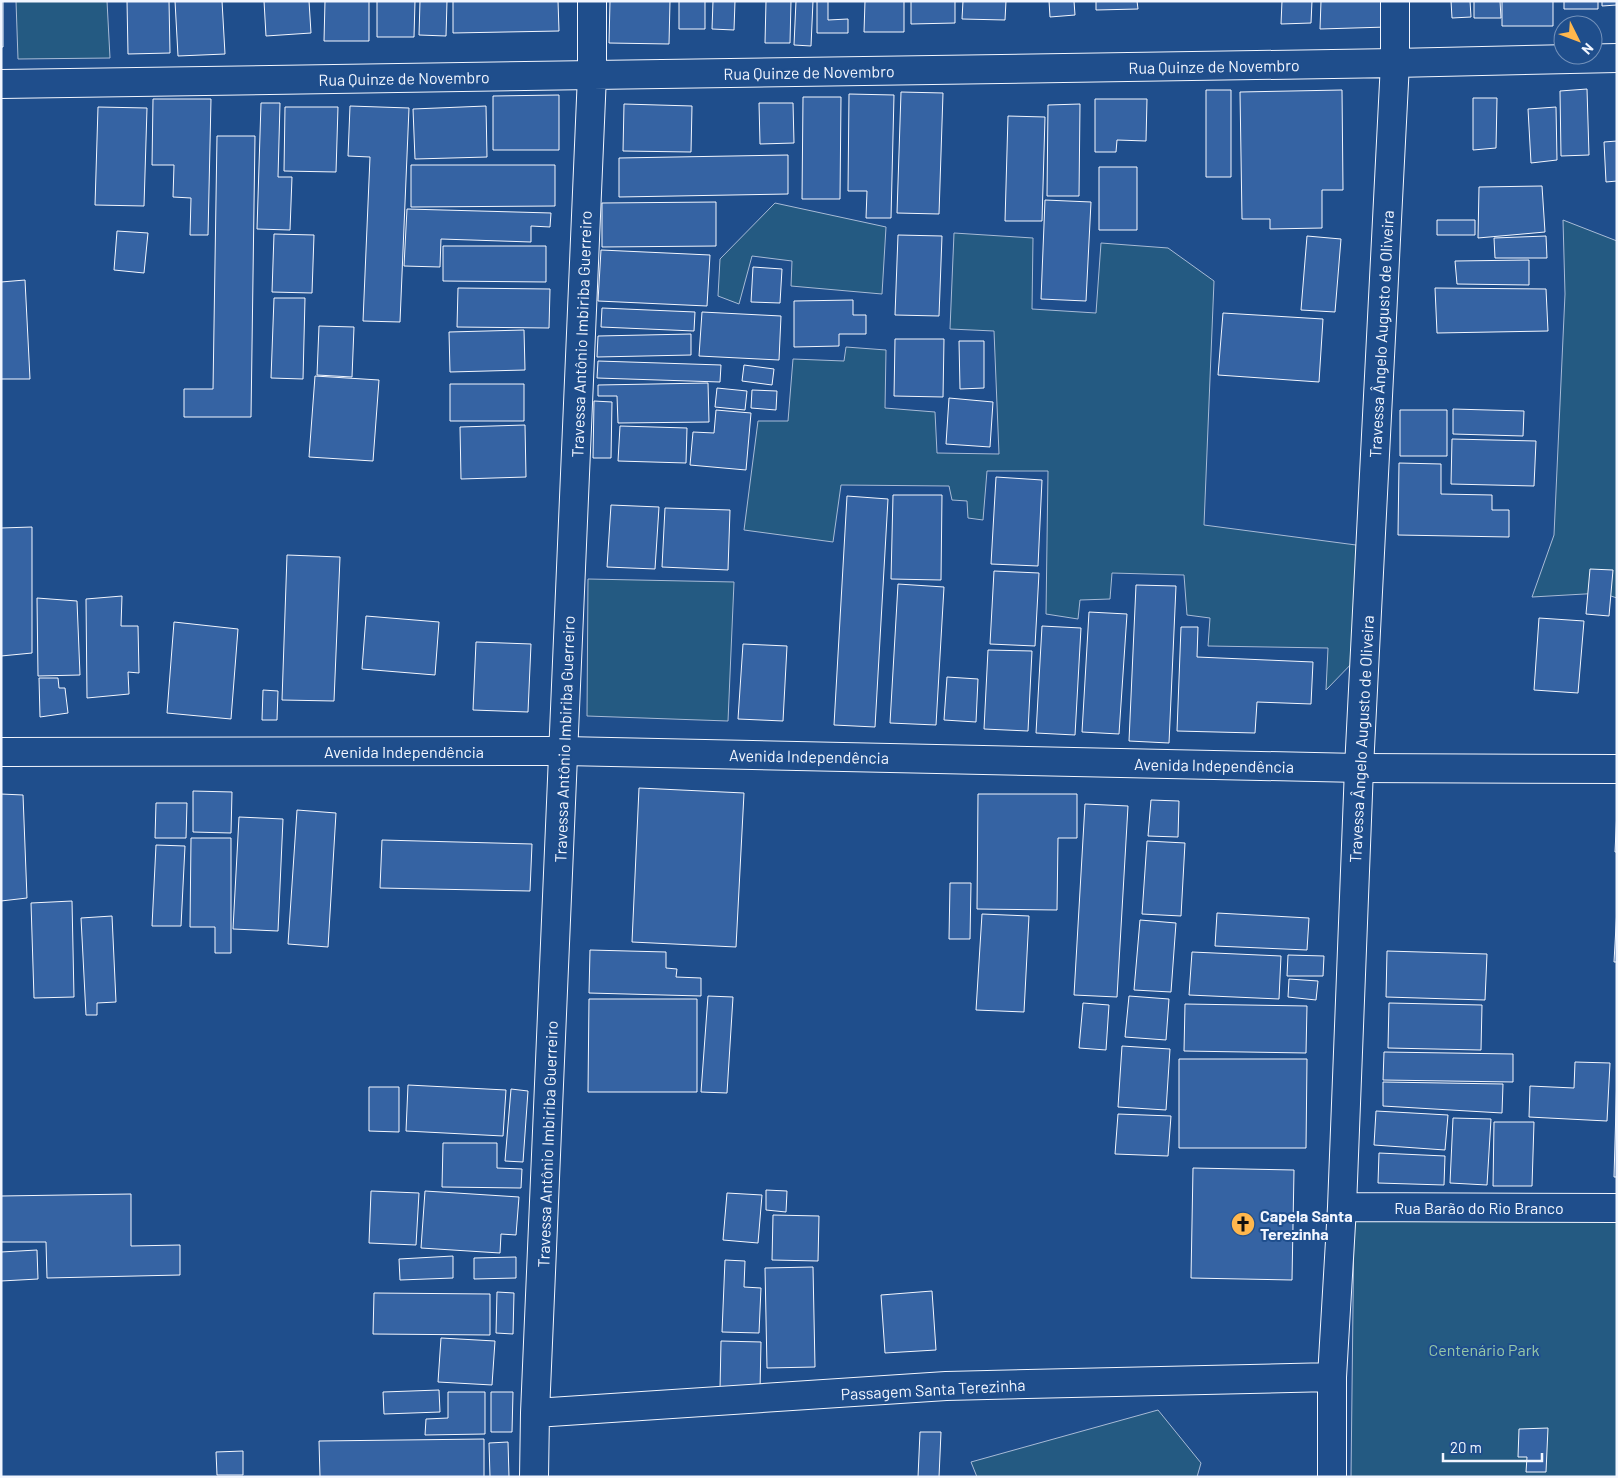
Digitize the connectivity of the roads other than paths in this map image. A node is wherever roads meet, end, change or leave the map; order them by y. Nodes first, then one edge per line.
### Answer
1 (592, 1) edge
2 (1395, 1) edge
3 (1617, 58) edge
4 (1395, 63) junction
5 (592, 75) junction
6 (1, 84) edge
7 (564, 751) junction
8 (1, 752) edge
9 (1359, 768) junction
10 (1617, 769) edge
11 (1342, 1207) junction
12 (1617, 1208) edge
13 (1332, 1377) junction
14 (535, 1413) junction
15 (534, 1477) edge
16 (1332, 1477) edge

1 - 5 street, Travessa Antônio Imbiriba Guerreiro
2 - 4 street, Travessa Ângelo Augusto de Oliveira
3 - 4 street, Rua Quinze de Novembro
4 - 5 street, Rua Quinze de Novembro
4 - 9 street, Travessa Ângelo Augusto de Oliveira
5 - 6 street, Rua Quinze de Novembro
5 - 7 street, Travessa Antônio Imbiriba Guerreiro
7 - 8 street, Avenida Independência
7 - 9 street, Avenida Independência
7 - 14 street, Travessa Antônio Imbiriba Guerreiro
9 - 10 street, Avenida Independência
9 - 11 street, Travessa Ângelo Augusto de Oliveira
11 - 12 street, Rua Barão do Rio Branco
11 - 13 street, Travessa Ângelo Augusto de Oliveira
13 - 14 street, Passagem Santa Terezinha
13 - 16 street, Travessa Ângelo Augusto de Oliveira
14 - 15 street, Travessa Antônio Imbiriba Guerreiro

